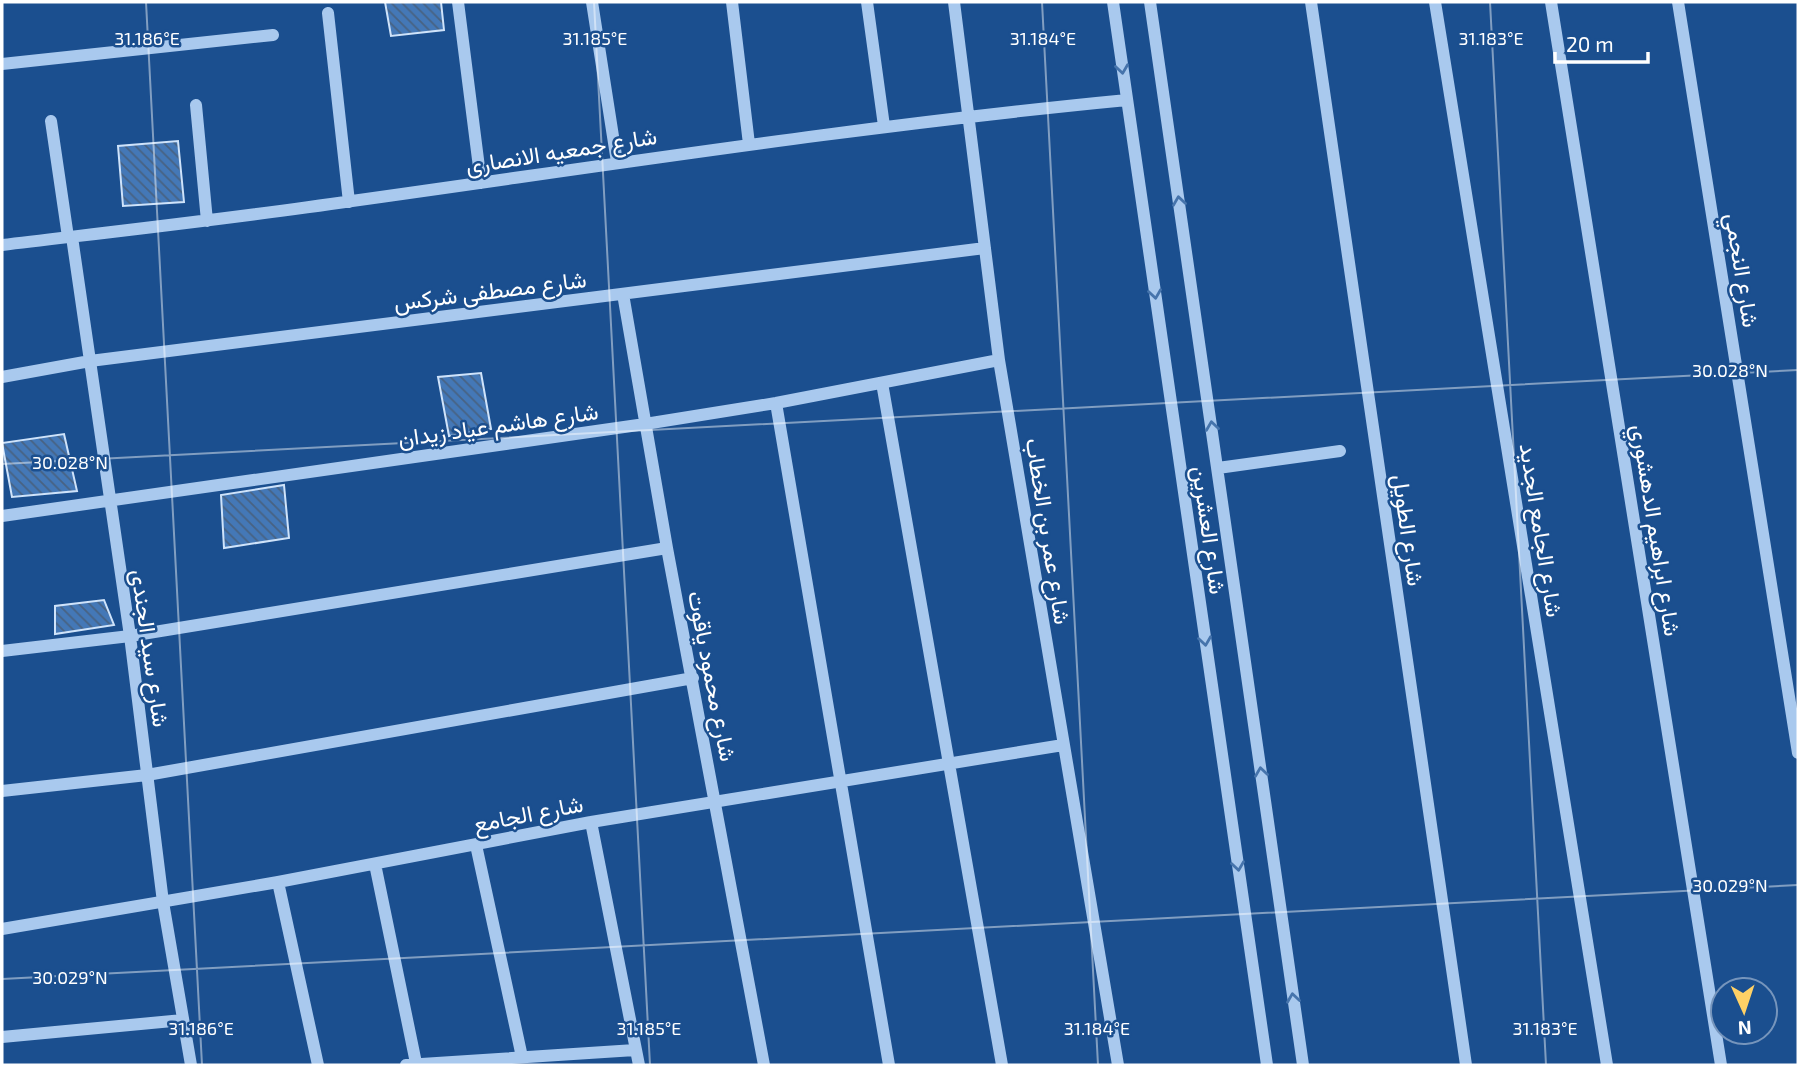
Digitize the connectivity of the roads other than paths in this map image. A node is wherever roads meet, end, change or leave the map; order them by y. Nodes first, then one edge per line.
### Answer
1 (458, 2) edge
2 (592, 2) edge
3 (732, 2) edge
4 (867, 2) edge
5 (954, 2) edge
6 (1112, 2) edge
7 (1150, 2) edge
8 (1311, 2) edge
9 (1435, 2) edge
10 (1551, 2) edge
11 (1678, 2) edge
12 (328, 13) dead end
13 (273, 35) dead end
14 (2, 64) edge
15 (1127, 100) junction
16 (196, 105) dead end
17 (967, 116) junction
18 (51, 121) dead end
19 (884, 127) junction
20 (749, 144) junction
21 (617, 162) junction
22 (481, 183) junction
23 (349, 202) junction
24 (207, 221) junction
25 (70, 237) junction
26 (2, 245) edge
27 (985, 248) junction
28 (623, 294) junction
29 (999, 360) junction
30 (90, 361) junction
31 (2, 377) edge
32 (882, 383) junction
33 (776, 403) junction
34 (645, 424) junction
35 (1340, 451) dead end
36 (1218, 468) junction
37 (109, 501) junction
38 (2, 516) edge
39 (667, 548) junction
40 (130, 636) junction
41 (2, 651) edge
42 (693, 678) junction
43 (1063, 745) junction
44 (1798, 753) edge
45 (948, 763) junction
46 (147, 775) junction
47 (840, 781) junction
48 (2, 791) edge
49 (716, 802) junction
50 (591, 822) junction
51 (476, 845) junction
52 (375, 864) junction
53 (278, 882) junction
54 (163, 902) junction
55 (2, 929) edge
56 (183, 1020) junction
57 (2, 1037) edge
58 (635, 1050) junction
59 (526, 1059) edge
60 (411, 1064) edge
61 (191, 1065) edge
62 (318, 1065) edge
63 (639, 1065) edge
64 (764, 1065) edge
65 (889, 1065) edge
66 (1002, 1065) edge
67 (1118, 1065) edge
68 (1267, 1065) edge
69 (1303, 1065) edge
70 (1466, 1065) edge
71 (1607, 1065) edge
72 (1721, 1065) edge

1 - 22 street
2 - 21 street
3 - 20 street
4 - 19 street
5 - 17 street, شارع عمر بن الخطاب
6 -> 15 street, شارع العشرين
36 -> 7 street, شارع العشرين
8 - 70 street, شارع الطويل
9 - 71 street, شارع الجامع الجديد
10 - 72 street, شارع ابراهيم الدهشوري
11 - 44 street, شارع النجمي
12 - 23 street
13 - 14 street
15 - 17 street, شارع جمعيه الانصارى
15 -> 68 street, شارع العشرين
16 - 24 street
17 - 19 street, شارع جمعيه الانصارى
17 - 27 street, شارع عمر بن الخطاب
18 - 25 street, شارع سيد الجندى
19 - 20 street, شارع جمعيه الانصارى
20 - 21 street, شارع جمعيه الانصارى
21 - 22 street, شارع جمعيه الانصارى
22 - 23 street, شارع جمعيه الانصارى
23 - 24 street, شارع جمعيه الانصارى
24 - 25 street, شارع جمعيه الانصارى
25 - 26 street, شارع جمعيه الانصارى
25 - 30 street, شارع سيد الجندى
27 - 28 street, شارع مصطفى شركس
27 - 29 street, شارع عمر بن الخطاب
28 - 30 street, شارع مصطفى شركس
28 - 34 street, شارع محمود ياقوت
29 - 32 street, شارع هاشم عياد زيدان
29 - 43 street, شارع عمر بن الخطاب
30 - 31 street, شارع مصطفى شركس
30 - 37 street, شارع سيد الجندى
32 - 33 street, شارع هاشم عياد زيدان
32 - 45 street
33 - 34 street, شارع هاشم عياد زيدان
33 - 47 street
34 - 37 street, شارع هاشم عياد زيدان
34 - 39 street, شارع محمود ياقوت
35 - 36 street
69 -> 36 street, شارع العشرين
37 - 38 street, شارع هاشم عياد زيدان
37 - 40 street, شارع سيد الجندى
39 - 40 street
39 - 42 street, شارع محمود ياقوت
40 - 41 street
40 - 46 street, شارع سيد الجندى
42 - 46 street
42 - 49 street, شارع محمود ياقوت
43 - 45 street, شارع الجامع
43 - 67 street, شارع عمر بن الخطاب
45 - 47 street, شارع الجامع
45 - 66 street
46 - 48 street
46 - 54 street, شارع سيد الجندى
47 - 49 street, شارع الجامع
47 - 65 street
49 - 50 street, شارع الجامع
49 - 64 street, شارع محمود ياقوت
50 - 51 street, شارع الجامع
50 - 58 street
51 - 52 street, شارع الجامع
51 - 59 street
52 - 53 street, شارع الجامع
52 - 60 street
53 - 54 street, شارع الجامع
53 - 62 street
54 - 55 street, شارع الجامع
54 - 56 street, شارع سيد الجندى
56 - 57 street
56 - 61 street, شارع سيد الجندى
58 - 59 street
58 - 63 street
59 - 60 street

